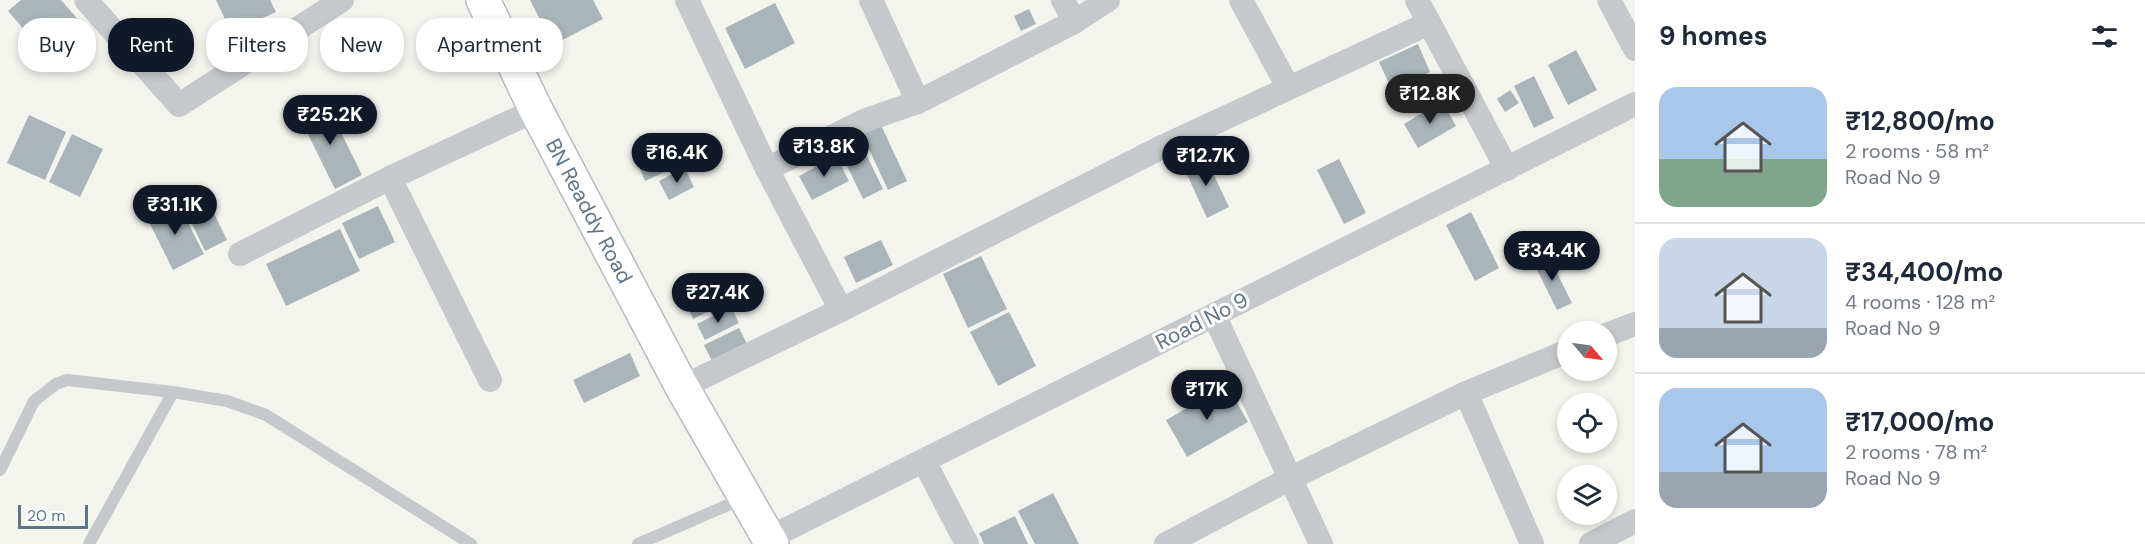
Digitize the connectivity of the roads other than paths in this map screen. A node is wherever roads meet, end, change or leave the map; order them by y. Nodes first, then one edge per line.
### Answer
1 (86, 0) edge
2 (342, 0) edge
3 (483, 0) edge
4 (687, 0) edge
5 (871, 0) edge
6 (1063, 0) edge
7 (1108, 0) edge
8 (1241, 0) edge
9 (1417, 0) edge
10 (1610, 0) edge
11 (317, 6) edge
12 (1074, 22) junction
13 (1429, 23) junction
14 (1635, 49) edge
15 (1288, 87) junction
16 (918, 102) junction
17 (1635, 104) edge
18 (536, 110) junction
19 (767, 169) junction
20 (1507, 169) junction
21 (390, 178) junction
22 (240, 254) dead end
23 (841, 310) junction
24 (1214, 315) junction
25 (1635, 324) edge
26 (1617, 331) edge
27 (1557, 356) edge
28 (490, 380) dead end
29 (682, 387) junction
30 (173, 392) junction
31 (1466, 393) junction
32 (924, 461) junction
33 (0, 470) edge
34 (1291, 478) junction
35 (746, 497) junction
36 (1635, 521) edge
37 (771, 541) edge
38 (89, 544) edge
39 (471, 544) edge
40 (638, 544) edge
41 (967, 544) edge
42 (1166, 544) edge
43 (1321, 544) edge
44 (1532, 544) edge
45 (1590, 544) edge

1 - 11 street
2 - 11 street
3 - 18 street, BN Readdy Road
4 - 19 street
5 - 16 street
6 - 12 street
7 - 12 street
8 - 15 street
9 - 13 street
10 - 14 street
12 - 16 street
13 - 15 street
13 - 20 street
15 - 23 street
16 - 19 street
17 - 20 street, Road No 9
18 - 21 street
18 - 29 street, BN Readdy Road
19 - 23 street
20 - 24 street, Road No 9
21 - 22 street
21 - 28 street
23 - 29 street
24 - 32 street, Road No 9
24 - 34 street
25 - 26 street
27 - 31 street
29 - 35 street, BN Readdy Road
30 - 33 lane
30 - 38 lane
30 - 39 lane
31 - 34 street
31 - 44 street
32 - 37 street, Road No 9
32 - 41 street
34 - 42 street
34 - 43 street
35 - 37 street, BN Readdy Road
35 - 40 lane
36 - 45 street

